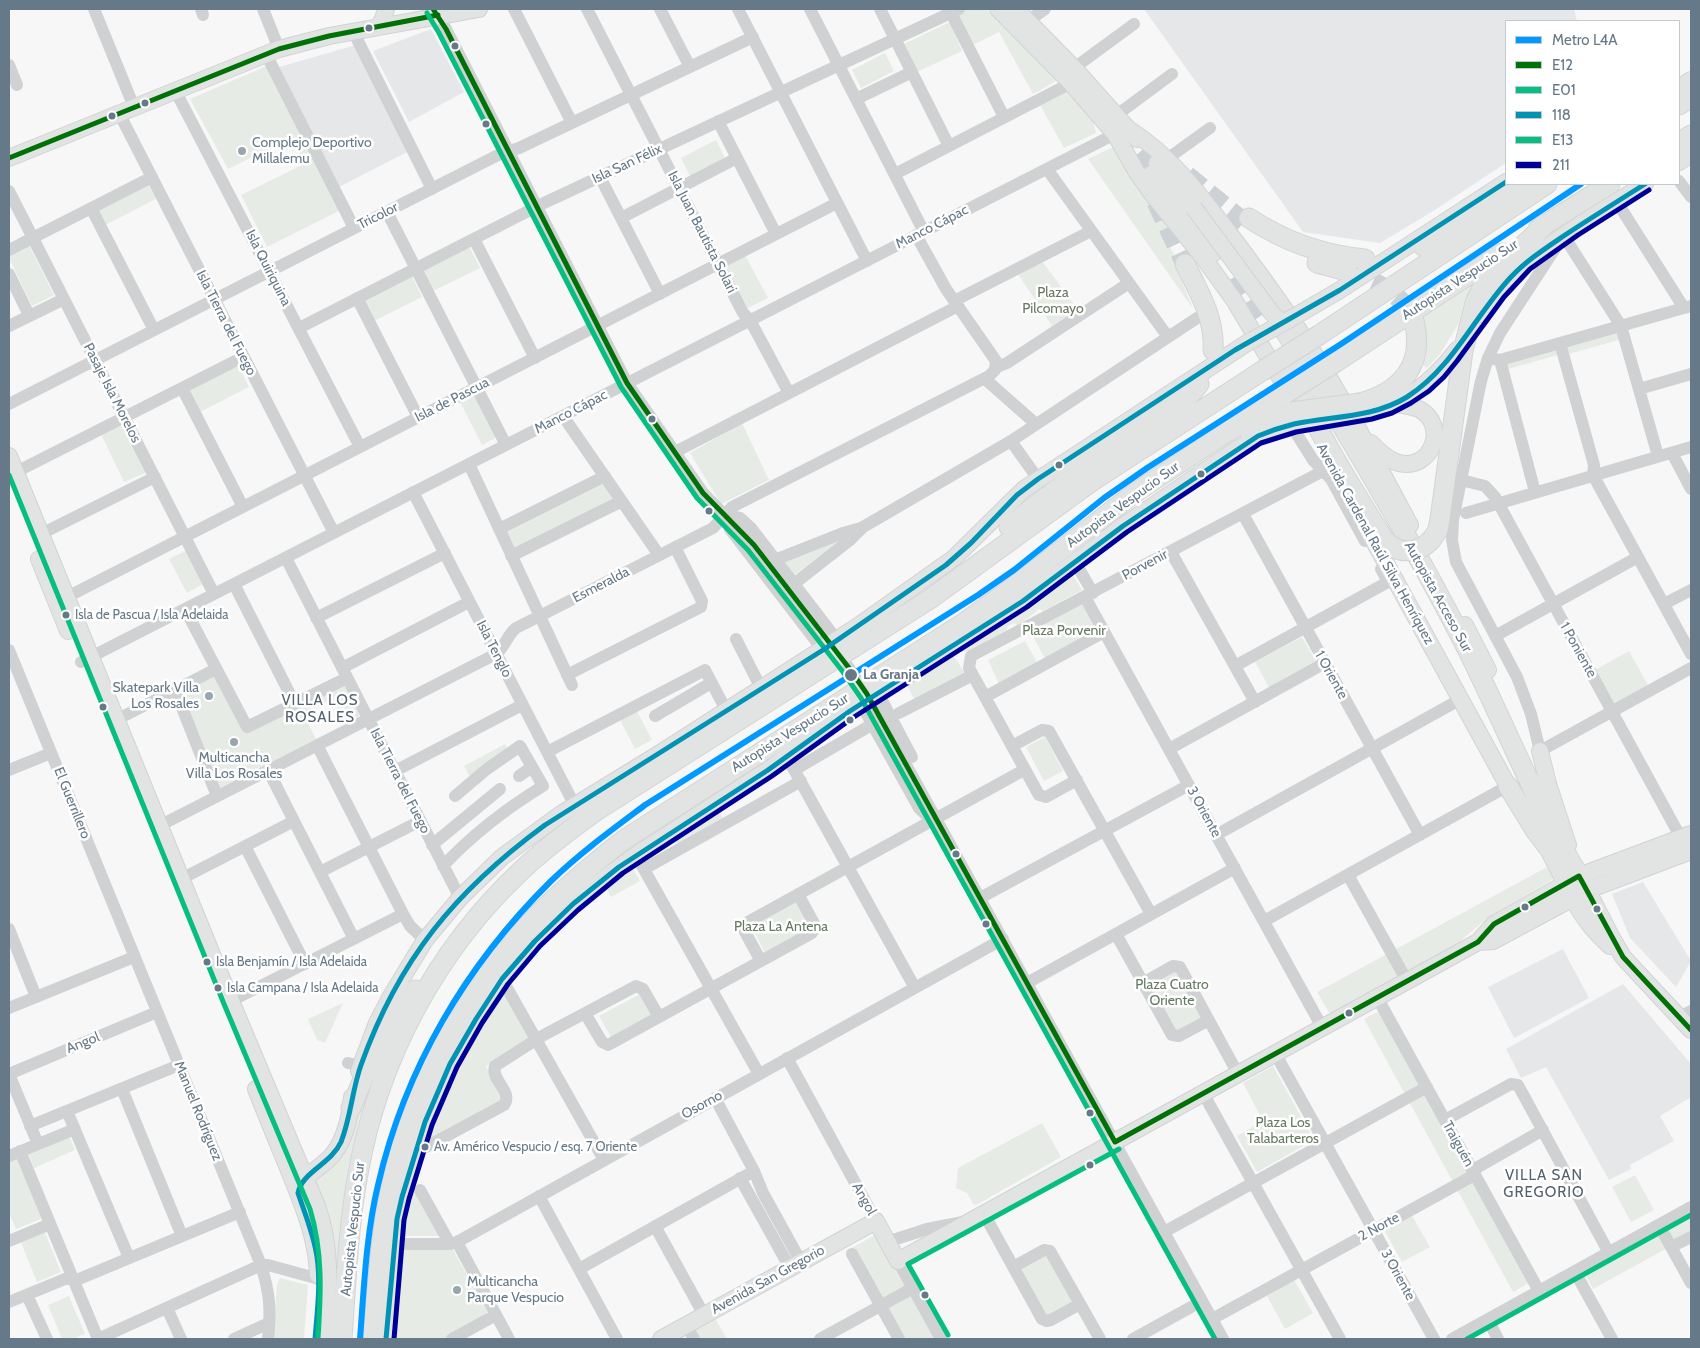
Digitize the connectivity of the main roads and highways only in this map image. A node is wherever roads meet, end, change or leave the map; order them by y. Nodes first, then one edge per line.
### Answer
1 (386, 9) edge
2 (417, 9) edge
3 (479, 9) edge
4 (998, 9) edge
5 (1016, 9) edge
6 (435, 12) edge
7 (379, 26) junction
8 (1072, 75) junction
9 (1691, 80) edge
10 (1680, 87) edge
11 (1691, 97) edge
12 (1680, 103) edge
13 (1117, 126) junction
14 (1691, 135) edge
15 (1680, 142) edge
16 (1691, 154) edge
17 (9, 158) edge
18 (1680, 161) edge
19 (1505, 183) edge
20 (1521, 185) edge
21 (1545, 185) edge
22 (1608, 185) edge
23 (1643, 185) edge
24 (1189, 212) junction
25 (1547, 223) junction
26 (1423, 246) dead end
27 (1365, 259) tunnel mouth
28 (1185, 264) tunnel mouth
29 (1347, 271) tunnel mouth
30 (1481, 314) dead end
31 (1414, 321) tunnel mouth
32 (1280, 327) junction
33 (1214, 350) dead end
34 (1457, 350) dead end
35 (1288, 361) junction
36 (1199, 384) dead end
37 (1396, 404) junction
38 (1363, 409) junction
39 (1289, 415) junction
40 (1361, 433) junction
41 (9, 456) edge
42 (12, 479) edge
43 (956, 581) junction
44 (1388, 582) road end
45 (1433, 647) junction
46 (86, 660) junction
47 (1540, 752) road end
48 (1508, 786) joint
49 (1686, 836) edge
50 (1550, 850) junction
51 (609, 851) junction
52 (1691, 851) edge
53 (1577, 887) junction
54 (549, 927) junction
55 (452, 950) junction
56 (1685, 1014) edge
57 (1691, 1030) edge
58 (351, 1108) junction
59 (306, 1178) junction
60 (298, 1193) junction
61 (876, 1221) joint
62 (690, 1332) edge
63 (315, 1339) edge
64 (325, 1339) edge
65 (342, 1339) edge
66 (373, 1339) edge
67 (386, 1339) edge
68 (661, 1339) edge

1 - 7 main road
2 - 7 main road
3 - 6 main road
4 - 8 main road, Avenida Cardenal Raúl Silva Henríquez
5 - 8 main road, Avenida Cardenal Raúl Silva Henríquez
6 - 7 main road
7 - 17 main road
8 - 13 main road, Avenida Cardenal Raúl Silva Henríquez
9 - 10 main road
11 - 12 highway
13 - 24 main road, Avenida Cardenal Raúl Silva Henríquez
13 - 40 main road, Avenida Cardenal Raúl Silva Henríquez
13 - 45 main road, Avenida Cardenal Raúl Silva Henríquez
14 - 15 highway
16 - 18 main road
19 - 32 main road
20 - 26 highway
21 - 43 highway, Autopista Vespucio Sur, bridge
22 - 25 highway, Autopista Vespucio Sur
23 - 30 main road
24 - 32 main road, Avenida Cardenal Raúl Silva Henríquez, bridge
24 - 32 main road, Avenida Cardenal Raúl Silva Henríquez
25 - 35 highway, bridge
25 - 39 highway, Autopista Vespucio Sur, bridge
27 - 29 highway
28 - 33 highway
31 - 38 highway
32 - 35 highway, Autopista Acceso Sur
32 - 53 highway, Autopista Acceso Sur
32 - 58 main road, bridge
34 - 37 main road
35 - 50 highway, Autopista Acceso Sur
36 - 43 highway
37 - 38 main road
37 - 40 main road
38 - 39 highway, bridge
39 - 51 highway, Autopista Vespucio Sur
39 - 54 main road
40 - 53 main road, Avenida Cardenal Raúl Silva Henríquez
41 - 42 main road
42 - 46 main road
42 - 46 main road
43 - 55 highway, Autopista Vespucio Sur
44 - 45 main road
45 - 48 main road, Avenida Cardenal Raúl Silva Henríquez
46 - 59 main road
46 - 60 main road
47 - 53 main road
48 - 50 highway
49 - 53 main road
50 - 53 highway, Autopista Acceso Sur
51 - 54 highway
51 - 66 highway, Autopista Vespucio Sur
52 - 53 main road
53 - 56 main road, Avenida Cardenal Raúl Silva Henríquez
53 - 61 main road, Angol
54 - 67 main road
55 - 58 highway
55 - 65 highway, Autopista Vespucio Sur
56 - 57 main road, Avenida Cardenal Raúl Silva Henríquez
58 - 59 main road
59 - 60 main road
59 - 64 main road
60 - 63 main road
61 - 62 main road, Avenida San Gregorio
62 - 68 main road, Avenida San Gregorio

